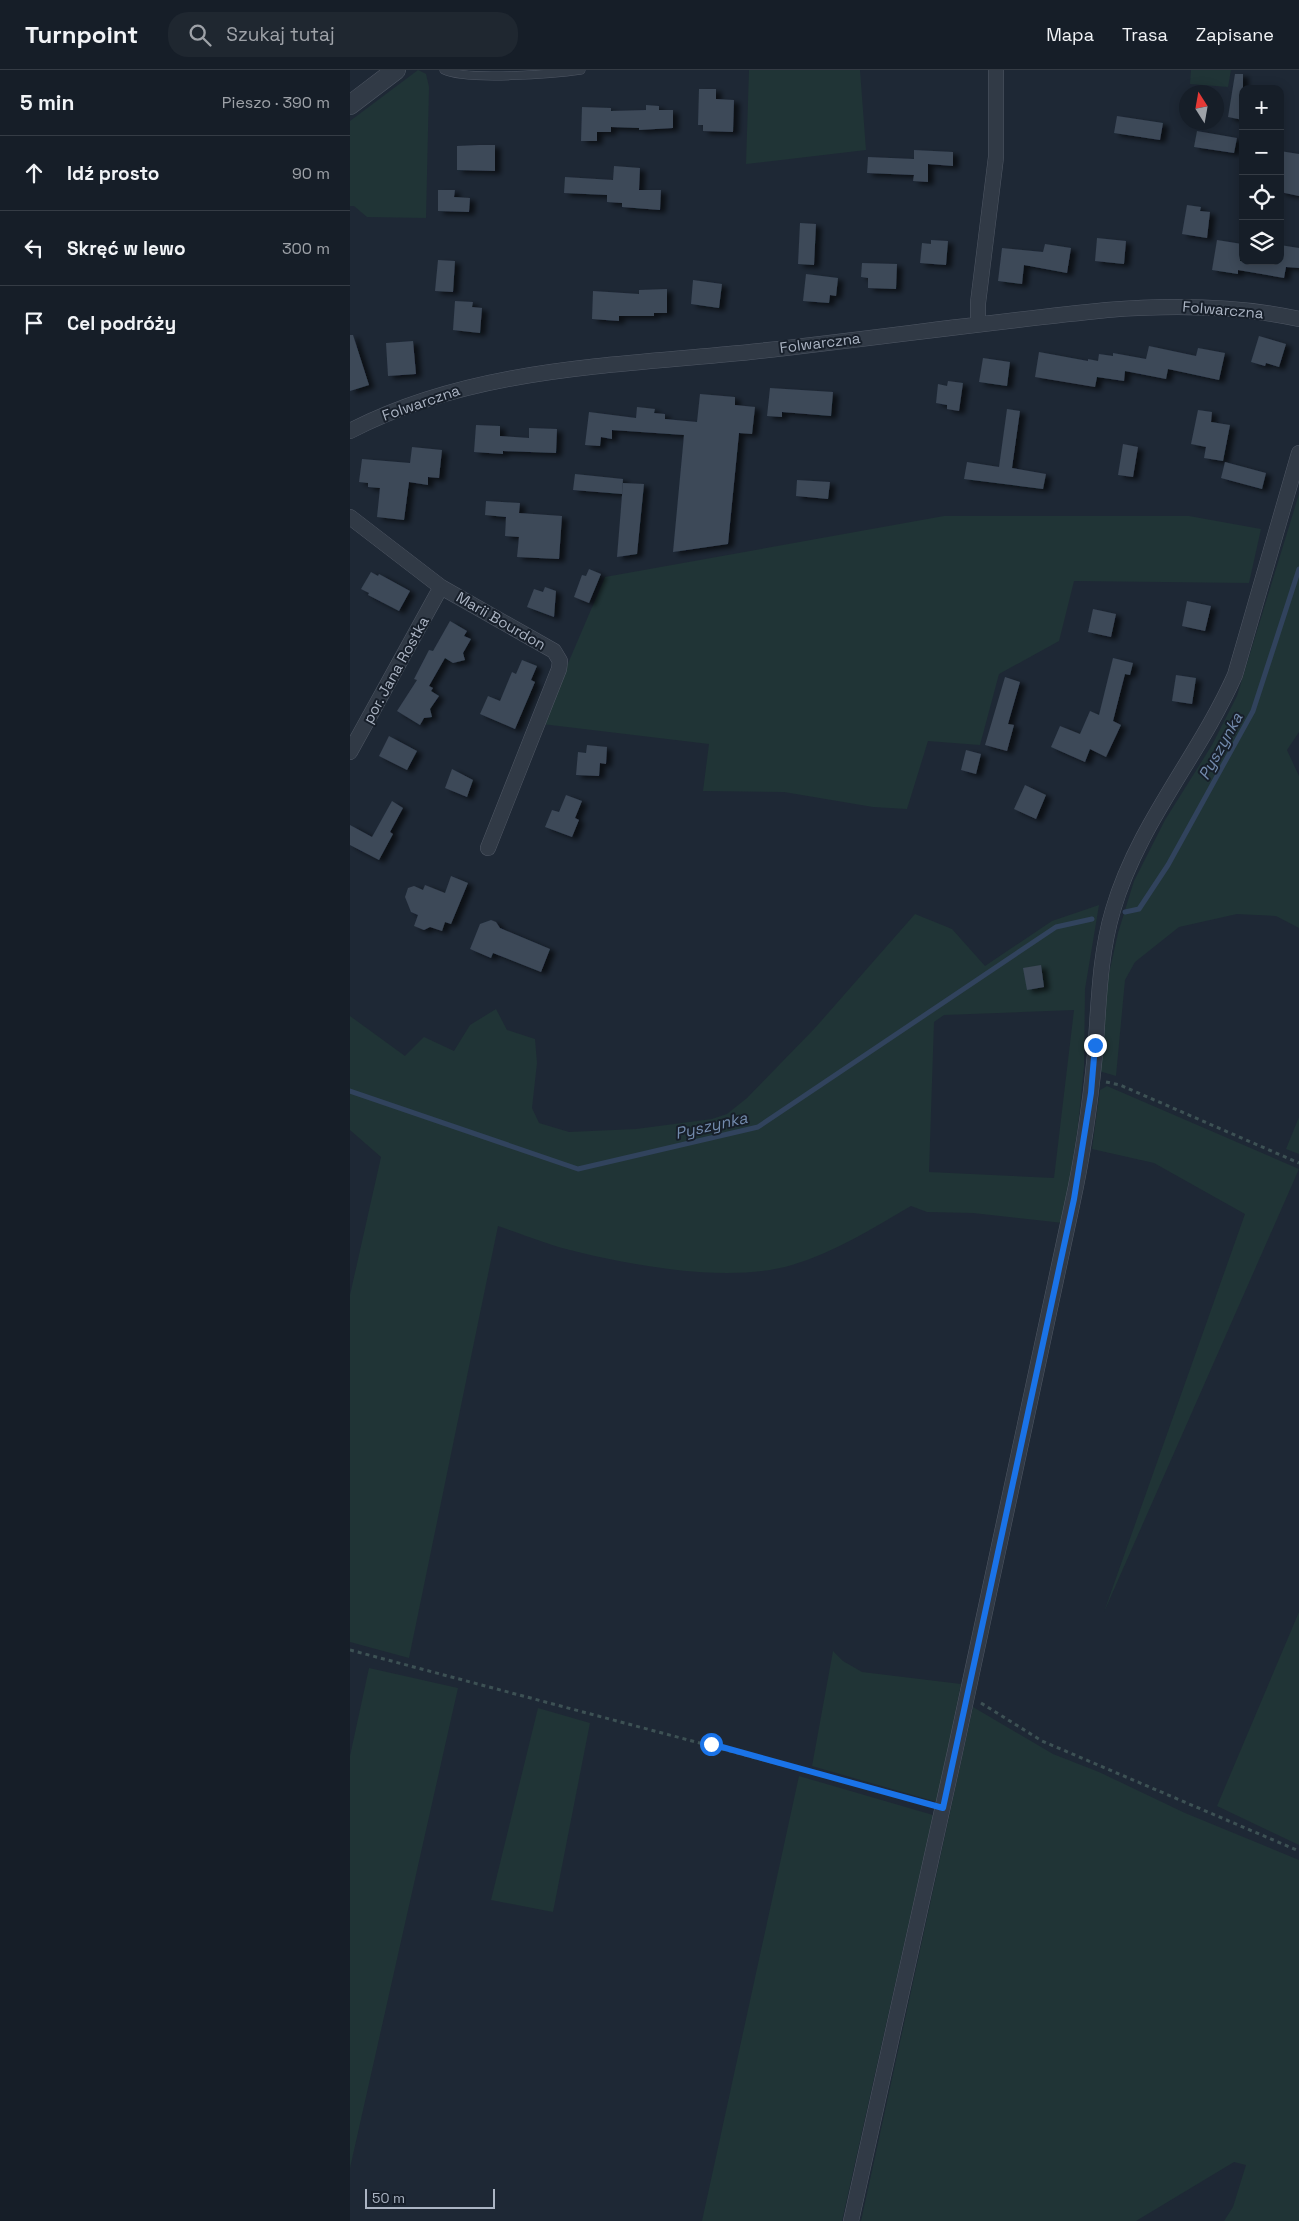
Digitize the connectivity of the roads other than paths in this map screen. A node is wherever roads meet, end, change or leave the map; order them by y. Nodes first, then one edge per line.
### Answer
1 (396, 70) edge
2 (444, 70) edge
3 (581, 70) edge
4 (996, 70) edge
5 (350, 105) edge
6 (1299, 319) edge
7 (978, 324) junction
8 (350, 431) edge
9 (1299, 453) edge
10 (350, 517) edge
11 (442, 587) junction
12 (350, 752) edge
13 (488, 848) dead end
14 (851, 2221) edge

1 - 5 street
2 - 3 lane
4 - 7 street
6 - 7 street, Folwarczna
7 - 8 street, Folwarczna
9 - 14 street
10 - 11 street, Marii Bourdon
11 - 12 street, por. Jana Rostka
11 - 13 street, Marii Bourdon

